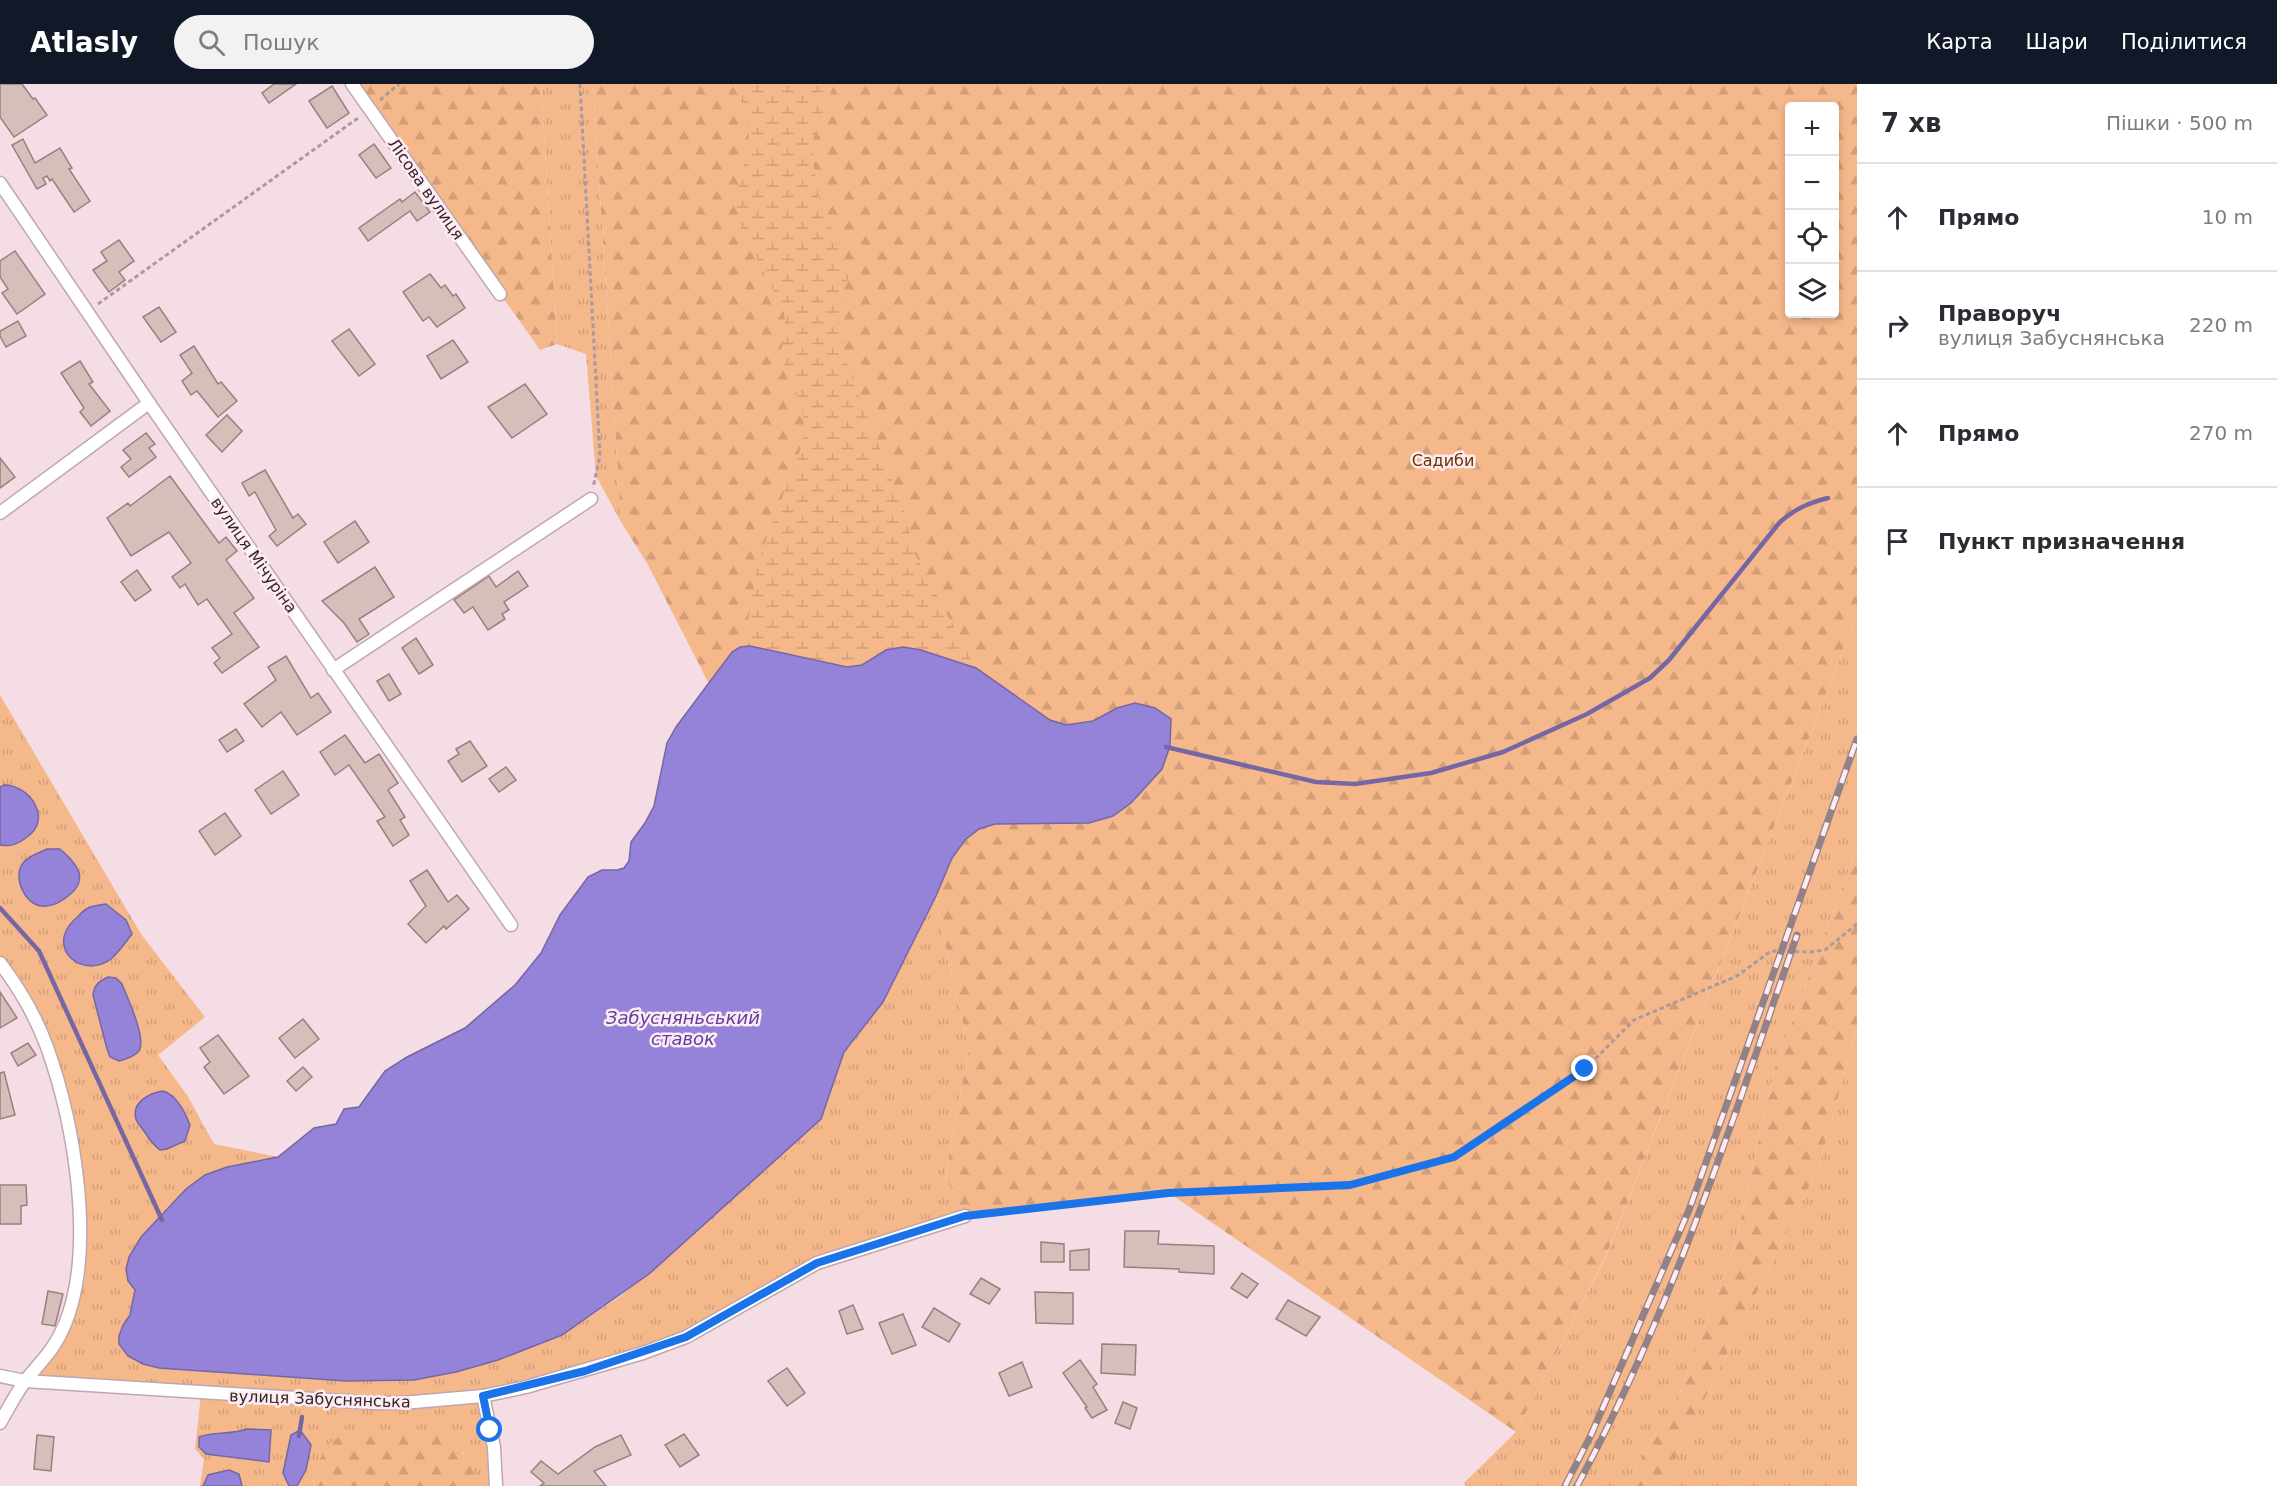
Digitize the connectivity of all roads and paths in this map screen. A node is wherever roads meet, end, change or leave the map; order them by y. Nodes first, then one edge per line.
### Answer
1 (352, 84) edge
2 (399, 84) edge
3 (580, 84) edge
4 (370, 109) junction
5 (0, 183) edge
6 (500, 294) dead end
7 (87, 312) junction
8 (149, 403) junction
9 (591, 499) joint
10 (0, 513) edge
11 (333, 670) junction
12 (1857, 924) edge
13 (511, 925) dead end
14 (0, 963) edge
15 (965, 1216) joint
16 (0, 1377) edge
17 (25, 1381) junction
18 (483, 1396) junction
19 (0, 1423) edge
20 (496, 1486) edge

1 - 4 street, Лісова вулиця
2 - 4 path
3 - 9 path
4 - 6 street, Лісова вулиця
4 - 7 path
5 - 7 street, вулиця Мічуріна
7 - 8 street, вулиця Мічуріна
8 - 10 street
8 - 11 street, вулиця Мічуріна
9 - 11 street
11 - 13 street, вулиця Мічуріна
12 - 15 path
14 - 17 street
15 - 18 street, вулиця Забуснянська
16 - 17 street, вулиця Забуснянська
17 - 18 street, вулиця Забуснянська
17 - 19 street
18 - 20 street

